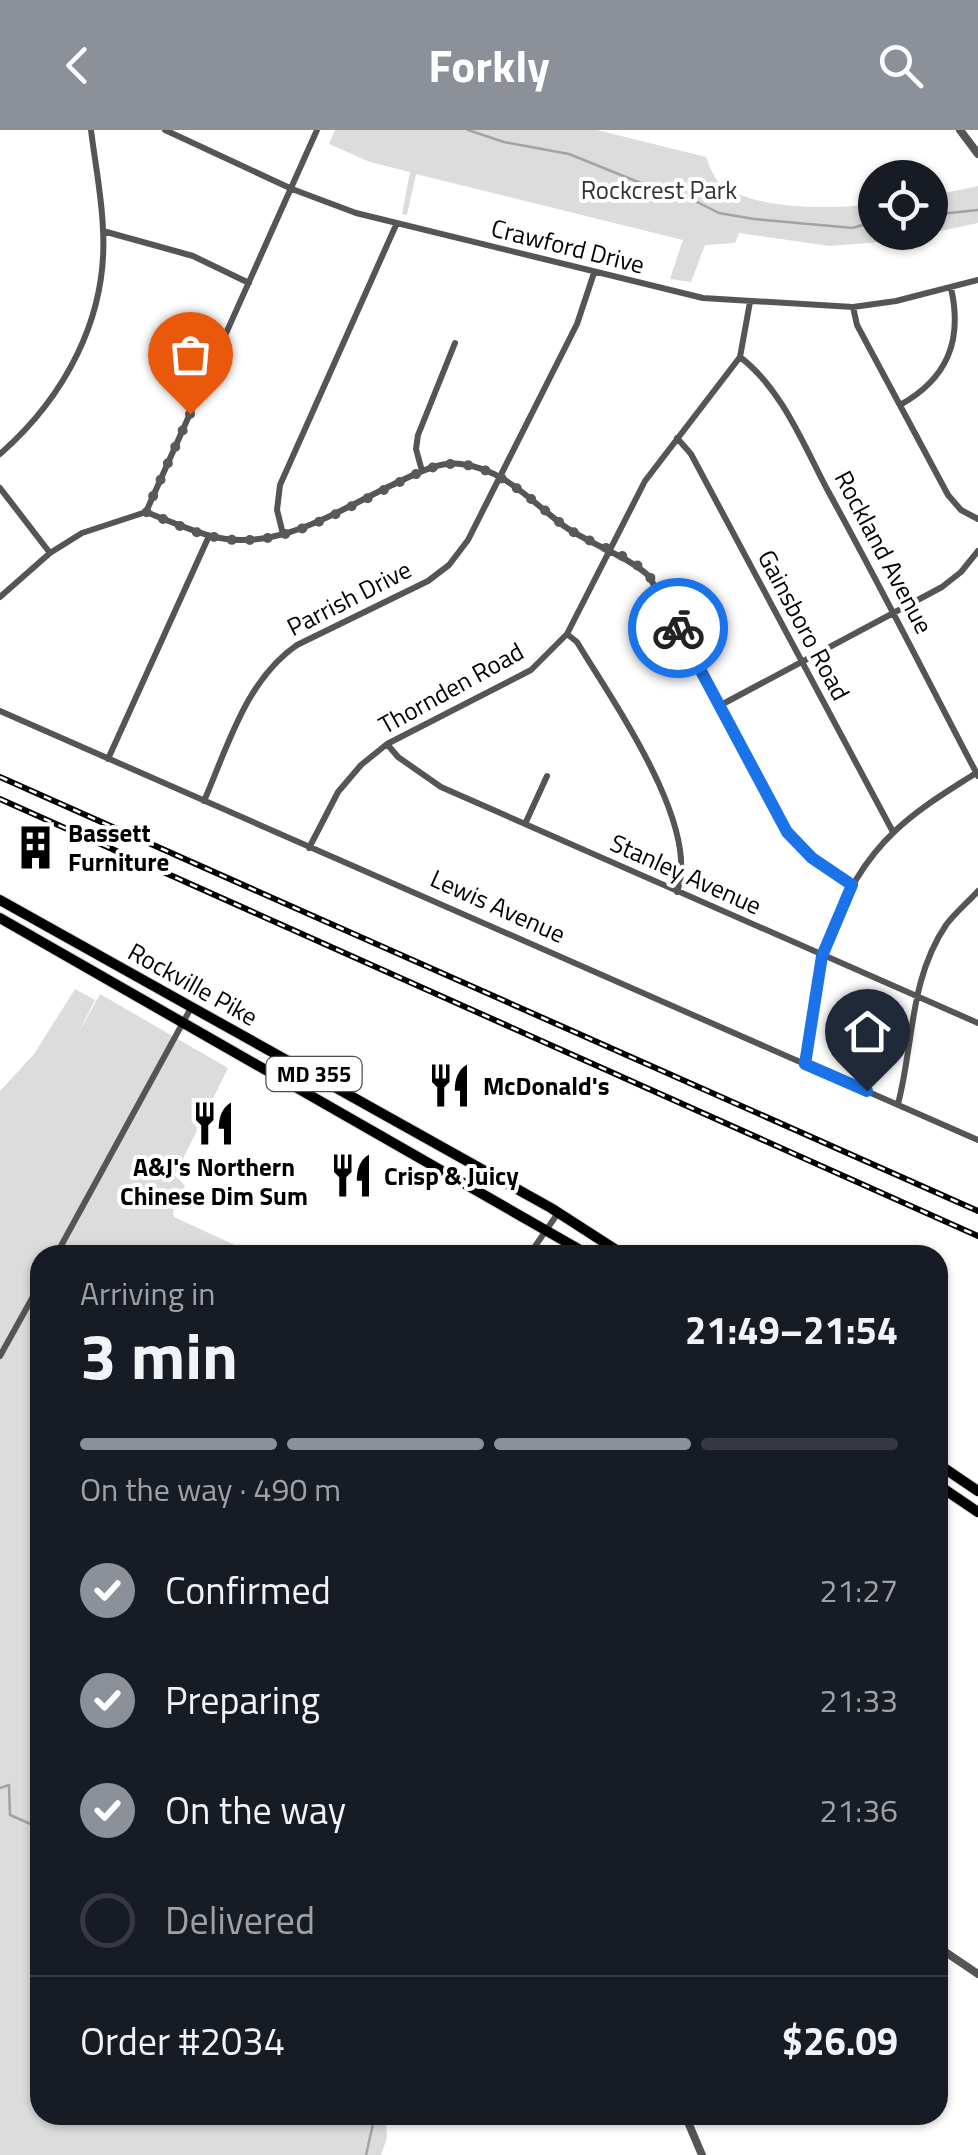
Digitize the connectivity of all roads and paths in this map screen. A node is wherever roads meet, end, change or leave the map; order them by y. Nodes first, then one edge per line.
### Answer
1 (91, 130) edge
2 (165, 130) edge
3 (318, 130) edge
4 (960, 130) edge
5 (978, 154) edge
6 (292, 188) junction
7 (396, 224) junction
8 (104, 231) junction
9 (594, 273) junction
10 (978, 280) edge
11 (249, 283) junction
12 (952, 288) junction
13 (750, 302) junction
14 (853, 307) junction
15 (456, 343) dead end
16 (740, 357) junction
17 (900, 405) junction
18 (677, 438) junction
19 (0, 454) edge
20 (422, 471) junction
21 (500, 478) junction
22 (0, 488) edge
23 (146, 512) junction
24 (978, 519) edge
25 (282, 534) junction
26 (209, 536) junction
27 (609, 549) junction
28 (978, 551) edge
29 (50, 553) junction
30 (0, 597) edge
31 (894, 612) junction
32 (566, 634) junction
33 (801, 661) junction
34 (719, 706) junction
35 (0, 711) edge
36 (387, 744) junction
37 (108, 759) junction
38 (977, 775) edge
39 (547, 776) dead end
40 (204, 801) junction
41 (525, 824) junction
42 (894, 832) junction
43 (308, 848) junction
44 (852, 885) junction
45 (978, 891) edge
46 (677, 892) junction
47 (0, 900) edge
48 (0, 918) edge
49 (86, 948) junction
50 (822, 956) junction
51 (78, 962) junction
52 (916, 998) junction
53 (192, 1006) junction
54 (184, 1022) junction
55 (978, 1023) edge
56 (805, 1064) junction
57 (898, 1104) junction
58 (978, 1140) edge
59 (559, 1212) junction
60 (546, 1228) junction
61 (61, 1245) edge
62 (535, 1245) edge
63 (573, 1245) edge
64 (609, 1245) edge
65 (30, 1302) edge
66 (0, 1356) edge
67 (948, 1471) edge
68 (978, 1491) edge
69 (948, 1492) edge
70 (978, 1512) edge
71 (948, 1954) edge
72 (978, 1974) edge
73 (690, 2125) edge
74 (702, 2155) edge

1 - 8 street
2 - 6 street, Crawford Drive
3 - 6 street
4 - 5 street
6 - 7 street, Crawford Drive
6 - 11 street
7 - 9 street, Crawford Drive
7 - 25 street
8 - 11 street
8 - 19 street
9 - 13 street, Crawford Drive
9 - 21 street, Parrish Drive
10 - 12 street, Crawford Drive
11 - 23 street
12 - 14 street, Crawford Drive
12 - 17 street
13 - 14 street, Crawford Drive
13 - 16 street, Thornden Road
14 - 17 street
15 - 20 street
16 - 18 street, Thornden Road
16 - 31 street, Rockland Avenue
17 - 24 street
18 - 27 street, Thornden Road
18 - 33 street, Gainsboro Road
20 - 21 street
20 - 25 street
21 - 27 street
21 - 40 street, Parrish Drive
22 - 29 street
23 - 26 street
23 - 29 street
25 - 26 street
26 - 37 street
27 - 32 street, Thornden Road
27 - 34 street
28 - 31 street
29 - 30 street
31 - 33 street
31 - 38 street, Rockland Avenue
32 - 36 street, Thornden Road
32 - 46 street
33 - 34 street
33 - 42 street, Gainsboro Road
34 - 44 street
35 - 37 street, Lewis Avenue
36 - 41 street, Stanley Avenue
36 - 43 street, Thornden Road
37 - 40 street, Lewis Avenue
38 - 42 street
39 - 41 street
40 - 43 street, Lewis Avenue
41 - 46 street, Stanley Avenue
42 - 44 street
43 - 56 street, Lewis Avenue
44 - 50 street
45 - 52 street
46 - 50 street, Stanley Avenue
47 - 49 main road, Rockville Pike / MD 355
48 - 51 main road, Rockville Pike / MD 355
49 - 51 main road
49 - 53 main road, Rockville Pike / MD 355
50 - 52 street, Stanley Avenue
50 - 56 street
51 - 54 main road, Rockville Pike / MD 355
52 - 55 street, Stanley Avenue
52 - 57 street
53 - 54 street
53 - 59 main road, Rockville Pike / MD 355
54 - 60 main road, Rockville Pike / MD 355
54 - 61 street
56 - 57 street, Lewis Avenue
57 - 58 street, Lewis Avenue
59 - 60 street
59 - 64 main road, Rockville Pike / MD 355
60 - 62 street
60 - 63 main road, Rockville Pike / MD 355
65 - 66 street
67 - 68 main road
69 - 70 main road
71 - 72 street
73 - 74 street

